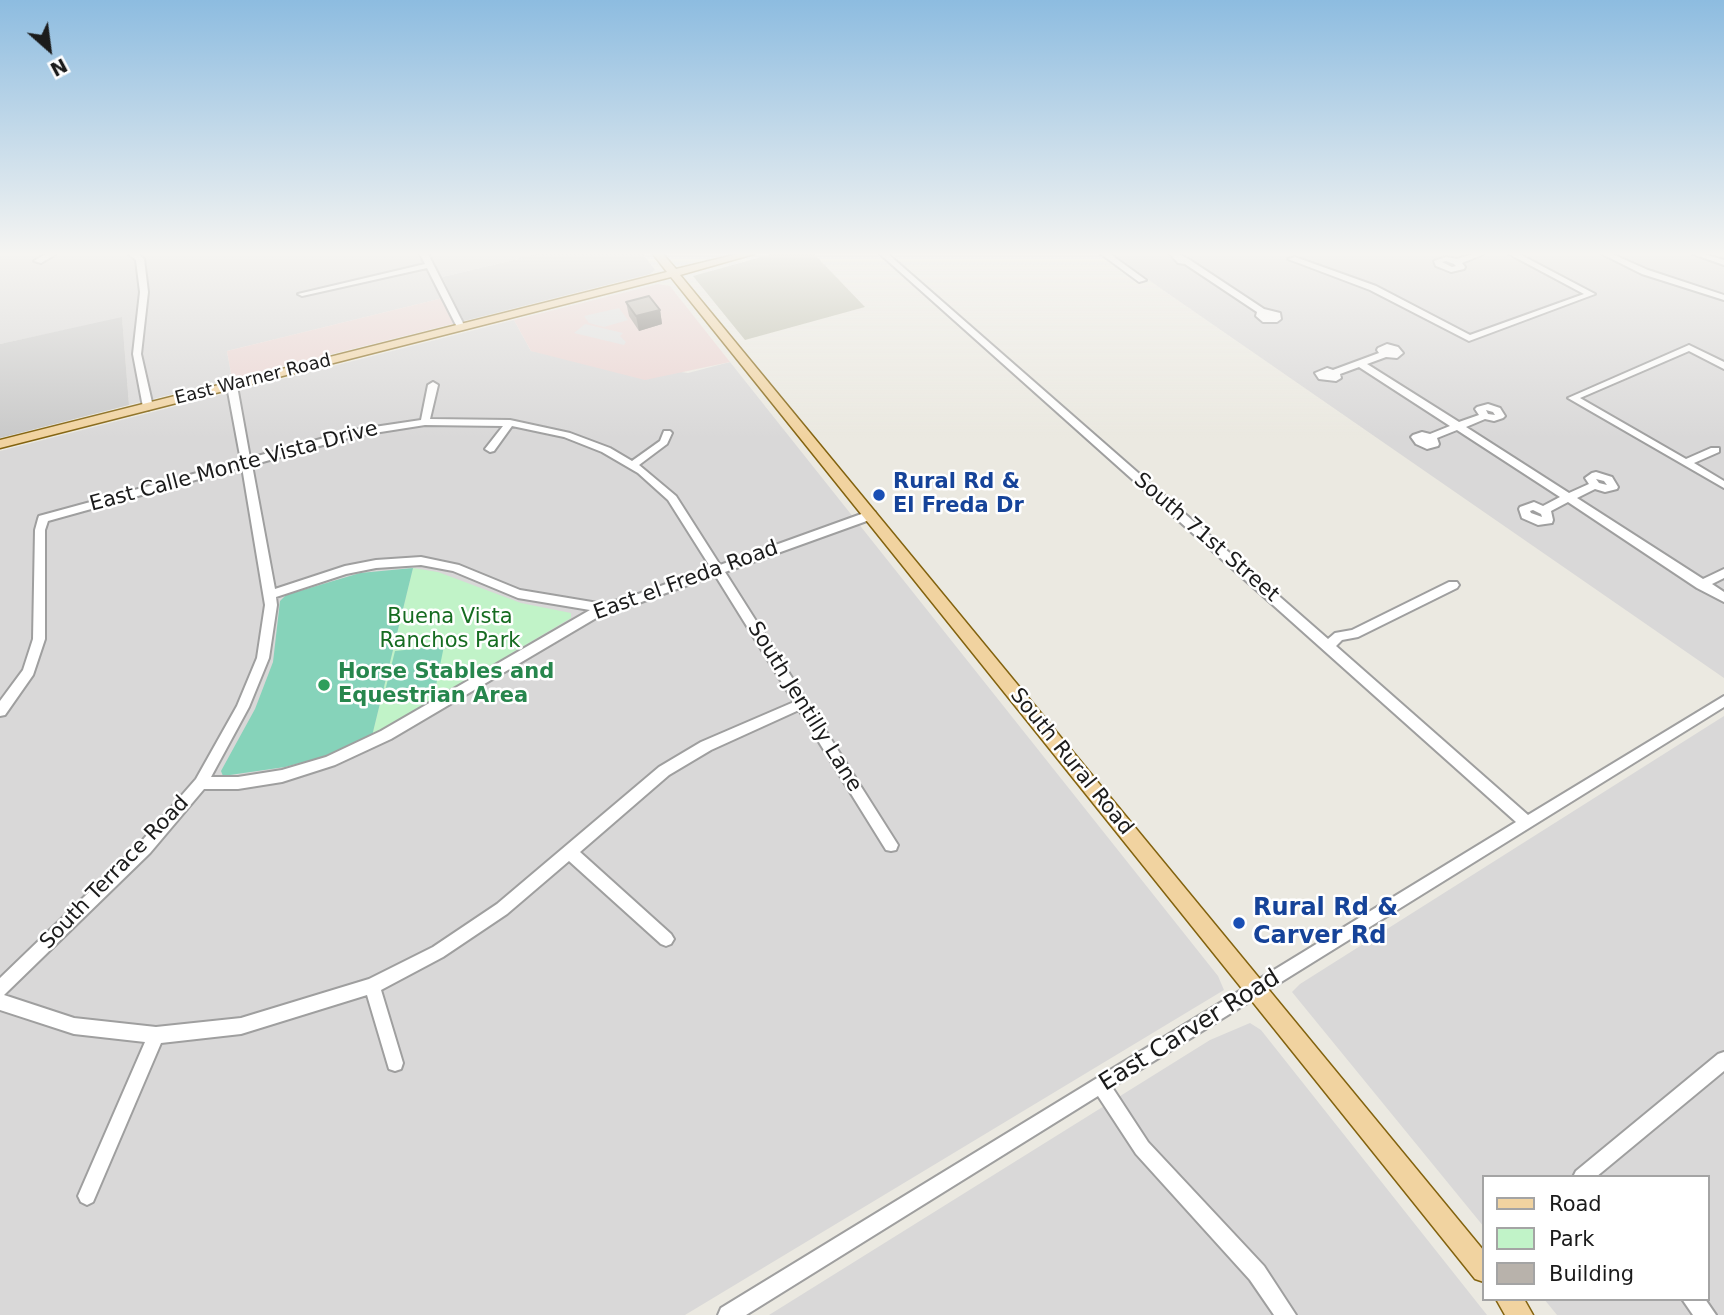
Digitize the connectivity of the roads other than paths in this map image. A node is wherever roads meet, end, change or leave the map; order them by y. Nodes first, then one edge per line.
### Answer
1 (141, 315) edge
2 (455, 315) edge
3 (507, 315) edge
4 (708, 315) edge
5 (954, 315) edge
6 (1426, 315) edge
7 (1532, 315) edge
8 (461, 327) junction
9 (1385, 354) dead end
10 (1360, 363) junction
11 (1724, 366) edge
12 (1334, 373) dead end
13 (433, 385) dead end
14 (232, 386) junction
15 (148, 407) junction
16 (1484, 415) dead end
17 (425, 422) junction
18 (510, 423) junction
19 (1458, 426) junction
20 (667, 433) dead end
21 (1431, 437) dead end
22 (0, 444) edge
23 (490, 449) dead end
24 (1715, 450) dead end
25 (246, 461) junction
26 (1686, 463) junction
27 (633, 466) junction
28 (1595, 485) dead end
29 (1724, 485) edge
30 (1569, 498) junction
31 (1544, 510) dead end
32 (871, 515) junction
33 (717, 569) junction
34 (1724, 573) edge
35 (1453, 585) dead end
36 (1701, 585) junction
37 (270, 595) junction
38 (1722, 599) edge
39 (604, 608) junction
40 (1328, 646) junction
41 (1724, 701) edge
42 (801, 704) junction
43 (0, 711) edge
44 (201, 783) junction
45 (1526, 822) junction
46 (891, 845) dead end
47 (571, 853) junction
48 (666, 939) dead end
49 (372, 986) junction
50 (0, 989) edge
51 (1256, 989) junction
52 (0, 1002) edge
53 (156, 1035) junction
54 (1724, 1059) edge
55 (395, 1063) dead end
56 (1102, 1087) junction
57 (1584, 1175) edge
58 (87, 1196) dead end
59 (1482, 1268) edge
60 (1510, 1301) edge
61 (1694, 1301) edge
62 (728, 1315) edge
63 (1286, 1315) edge
64 (1521, 1315) edge
65 (1706, 1315) edge

1 - 15 street
2 - 8 street
3 - 8 main road, East Warner Road
4 - 32 main road, South Rural Road
5 - 40 street, South 71st Street
6 - 7 street
8 - 14 main road, East Warner Road
9 - 10 street
10 - 12 street
10 - 19 street
11 - 26 street
13 - 17 street
14 - 15 main road, East Warner Road
14 - 25 street, South Terrace Road
15 - 22 main road, East Warner Road
16 - 19 street
17 - 18 street, East Calle Monte Vista Drive
17 - 25 street, East Calle Monte Vista Drive
18 - 23 street
18 - 27 street, East Calle Monte Vista Drive
19 - 21 street
19 - 30 street
20 - 27 street
24 - 26 street
25 - 37 street, South Terrace Road
25 - 43 street, East Calle Monte Vista Drive
26 - 29 street
27 - 33 street, East Calle Monte Vista Drive
28 - 30 street
30 - 31 street
30 - 36 street
32 - 33 street, East el Freda Road
32 - 51 main road, South Rural Road
33 - 39 street, East el Freda Road
33 - 42 street, South Jentilly Lane
34 - 36 street
35 - 40 street
36 - 38 street
37 - 39 street
37 - 44 street, South Terrace Road
39 - 44 street, East el Freda Road
40 - 45 street, South 71st Street
41 - 45 street, East Carver Road
42 - 46 street, South Jentilly Lane
42 - 47 street
44 - 50 street, South Terrace Road
45 - 51 street, East Carver Road
47 - 48 street
47 - 49 street
49 - 53 street
49 - 55 street
51 - 56 street, East Carver Road
51 - 59 main road, South Rural Road
52 - 53 street
53 - 58 street
54 - 57 street
56 - 62 street, East Carver Road
56 - 63 street
60 - 64 main road
61 - 65 street

